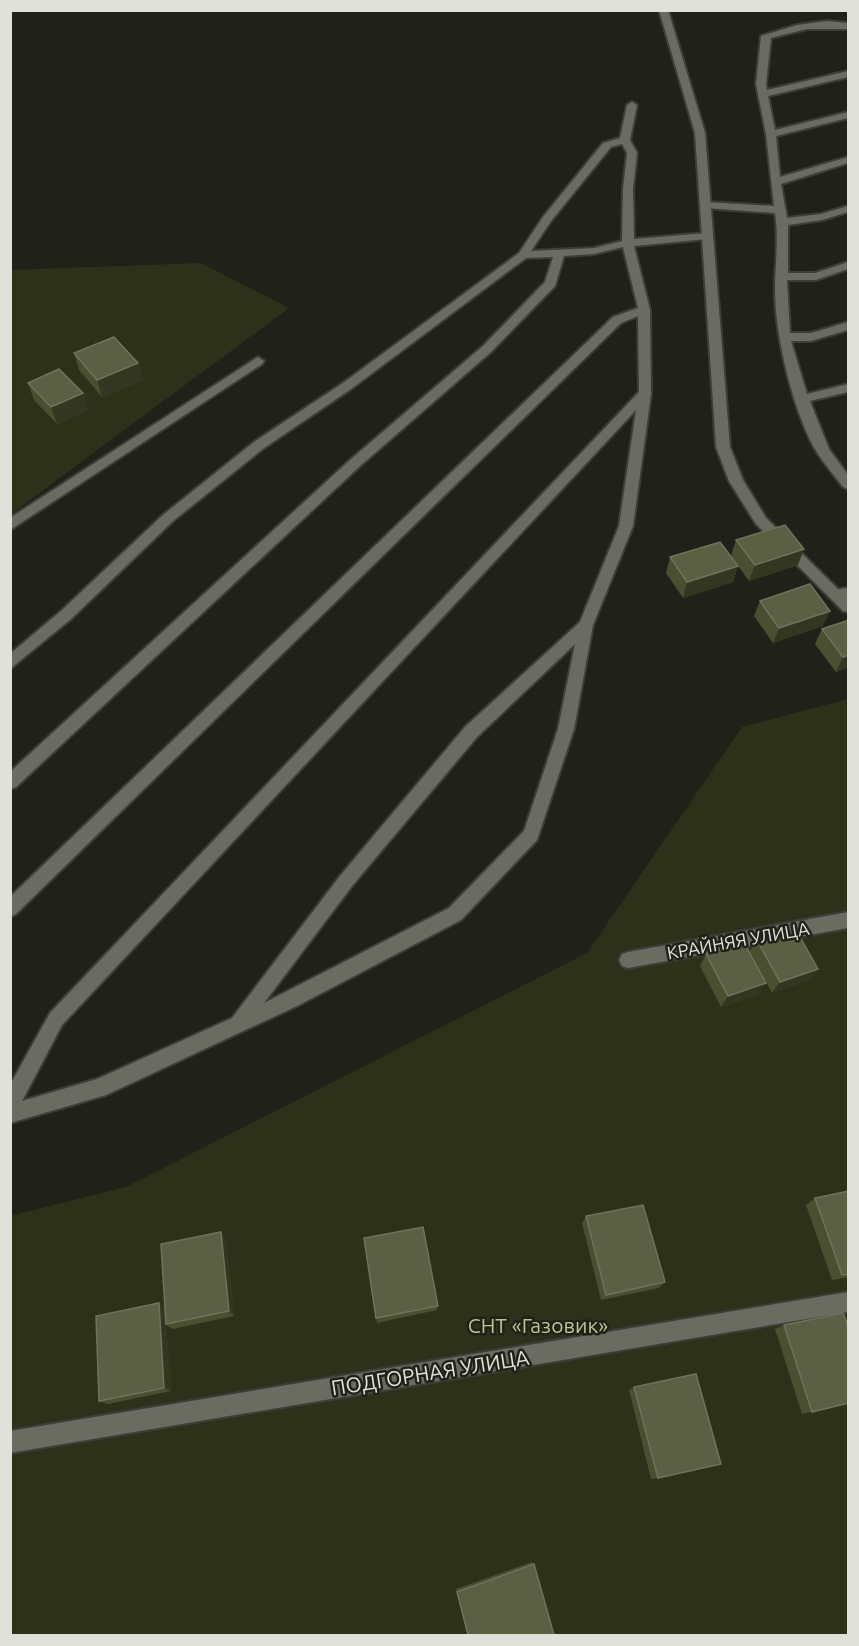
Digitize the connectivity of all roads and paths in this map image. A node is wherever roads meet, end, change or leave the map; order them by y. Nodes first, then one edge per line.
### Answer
1 (677, 10) edge
2 (664, 11) edge
3 (849, 26) edge
4 (849, 74) edge
5 (763, 94) junction
6 (632, 105) dead end
7 (849, 115) edge
8 (771, 134) junction
9 (625, 140) junction
10 (849, 160) edge
11 (775, 182) junction
12 (705, 205) junction
13 (849, 209) edge
14 (780, 210) junction
15 (782, 222) junction
16 (707, 236) junction
17 (628, 243) junction
18 (559, 254) junction
19 (523, 255) junction
20 (849, 265) edge
21 (782, 277) junction
22 (644, 310) junction
23 (849, 326) edge
24 (784, 337) junction
25 (258, 361) dead end
26 (849, 388) edge
27 (645, 394) junction
28 (802, 399) junction
29 (843, 468) edge
30 (849, 484) edge
31 (11, 525) edge
32 (842, 593) edge
33 (849, 607) edge
34 (586, 626) junction
35 (10, 663) edge
36 (10, 782) edge
37 (10, 909) edge
38 (849, 920) edge
39 (628, 960) dead end
40 (237, 1024) junction
41 (10, 1105) edge
42 (10, 1114) edge
43 (849, 1302) edge
44 (10, 1442) edge

1 - 2 street
2 - 12 street
3 - 5 street
4 - 5 street
5 - 8 street
6 - 9 street
7 - 8 street
8 - 11 street
9 - 17 street
9 - 19 street
10 - 11 street
11 - 14 street
12 - 14 street
12 - 16 street
13 - 15 street
14 - 15 street
15 - 21 street
16 - 17 street
16 - 32 street
17 - 18 street
17 - 22 street
18 - 19 street
18 - 36 street
19 - 35 street
20 - 21 street
21 - 24 street
22 - 27 street
22 - 37 street
23 - 24 street
24 - 28 street
25 - 31 street
26 - 28 street
27 - 34 street
27 - 41 street
28 - 29 street
29 - 30 street
32 - 33 street
34 - 40 street
34 - 40 street
38 - 39 street, КРАЙНЯЯ УЛИЦА
40 - 42 street
43 - 44 street, ПОДГОРНАЯ УЛИЦА

